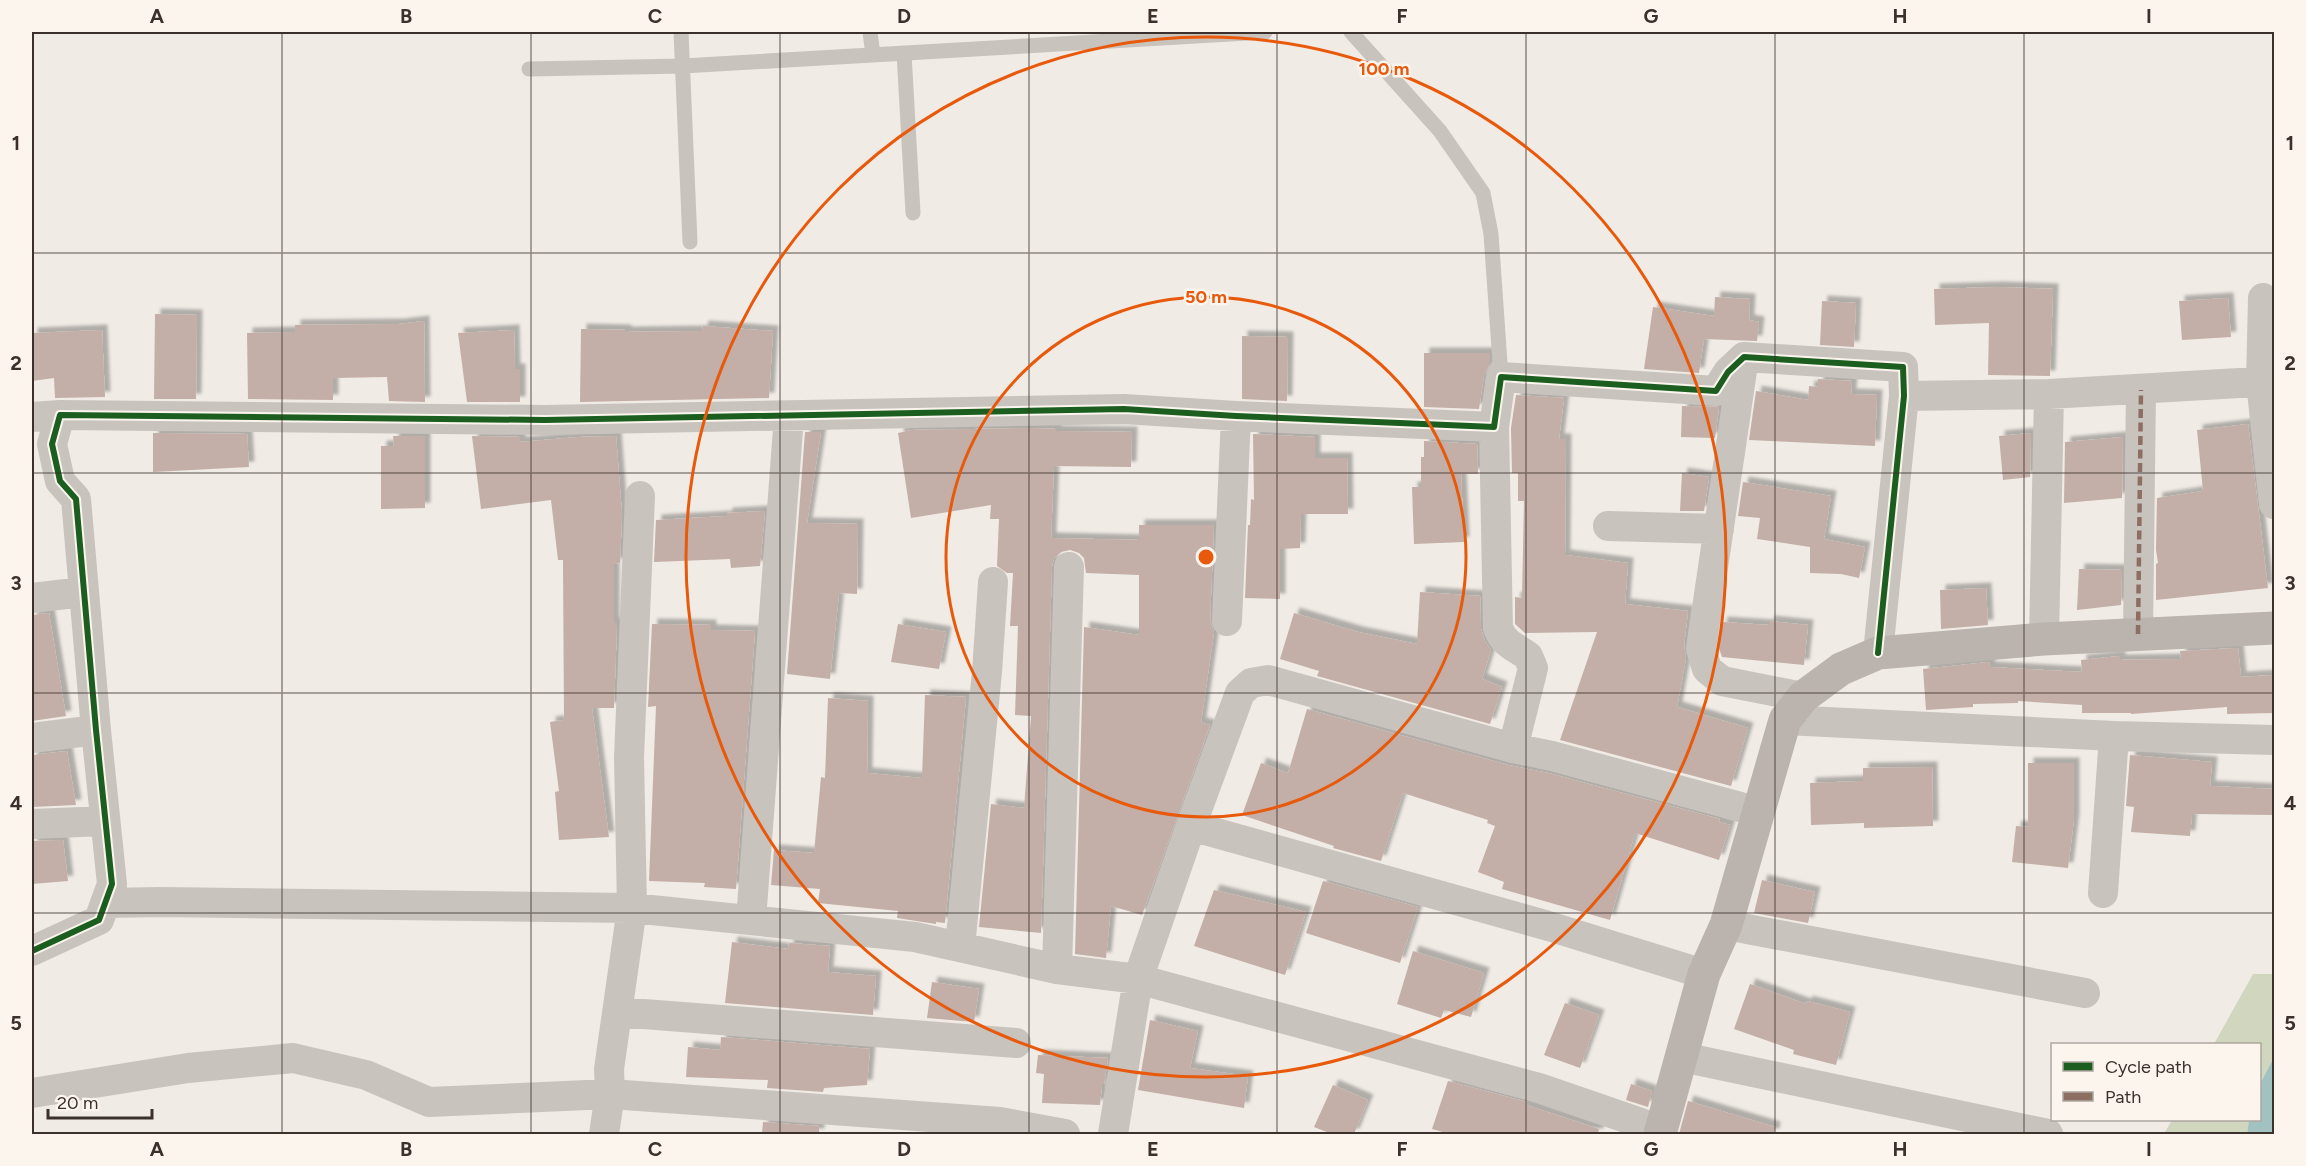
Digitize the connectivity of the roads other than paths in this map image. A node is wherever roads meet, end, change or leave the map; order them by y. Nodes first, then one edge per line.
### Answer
1 (681, 32) edge
2 (870, 32) edge
3 (1265, 32) edge
4 (1351, 32) edge
5 (1097, 36) edge
6 (904, 53) junction
7 (873, 55) junction
8 (683, 66) junction
9 (529, 69) dead end
10 (912, 213) dead end
11 (690, 242) dead end
12 (2263, 298) dead end
13 (1744, 357) junction
14 (1502, 377) junction
15 (2268, 382) edge
16 (2141, 390) junction
17 (2049, 394) junction
18 (1904, 396) junction
19 (46, 416) edge
20 (789, 416) junction
21 (1236, 416) junction
22 (1494, 427) junction
23 (640, 496) dead end
24 (2274, 504) edge
25 (1608, 526) dead end
26 (1719, 530) junction
27 (1069, 567) dead end
28 (993, 582) dead end
29 (83, 592) junction
30 (32, 598) edge
31 (1227, 621) dead end
32 (2274, 628) edge
33 (2138, 634) junction
34 (2044, 639) junction
35 (1878, 653) junction
36 (1794, 709) junction
37 (96, 730) junction
38 (2114, 736) junction
39 (32, 738) edge
40 (2274, 740) edge
41 (1513, 748) junction
42 (1759, 812) junction
43 (105, 821) junction
44 (32, 824) edge
45 (1191, 826) junction
46 (2103, 893) dead end
47 (105, 903) junction
48 (632, 908) junction
49 (751, 921) junction
50 (1726, 925) junction
51 (960, 947) junction
52 (32, 951) edge
53 (1057, 969) junction
54 (1704, 974) junction
55 (1138, 979) junction
56 (2085, 993) dead end
57 (618, 1012) junction
58 (1016, 1043) dead end
59 (1682, 1057) junction
60 (32, 1093) edge
61 (610, 1094) junction
62 (1021, 1130) edge
63 (1660, 1132) edge
64 (604, 1134) edge
65 (1065, 1134) edge
66 (1113, 1134) edge
67 (2048, 1134) edge

1 - 8 lane
2 - 7 lane
3 - 5 lane
4 - 14 lane
5 - 6 lane
6 - 7 lane
6 - 10 lane
7 - 8 lane
8 - 9 lane
8 - 11 lane
12 - 15 street
13 - 14 street
13 - 18 street
13 - 26 street
14 - 22 street
15 - 16 street
15 - 24 street
16 - 17 street
16 - 33 street
17 - 18 street
17 - 34 street
18 - 35 street
19 - 20 street
19 - 29 street
20 - 21 street
20 - 49 street
21 - 22 street
21 - 31 street
22 - 41 street
23 - 48 street
25 - 26 street
26 - 36 street
27 - 53 street
28 - 51 street
29 - 30 street
29 - 37 street
32 - 33 street
33 - 34 street
34 - 35 street
35 - 36 street
36 - 38 street
36 - 42 street
37 - 39 street
37 - 43 street
38 - 40 street
38 - 46 street
41 - 42 street
41 - 45 street
42 - 50 street
43 - 44 street
43 - 47 street
45 - 54 street
45 - 55 street
47 - 48 street
47 - 52 street
48 - 49 street
48 - 57 street
49 - 51 street
50 - 54 street
50 - 56 street
51 - 53 street
53 - 55 street
54 - 59 street
55 - 63 street
55 - 66 street
57 - 58 street
57 - 61 street
59 - 63 street
59 - 67 street
60 - 61 street
61 - 62 street
61 - 64 street
62 - 65 street

